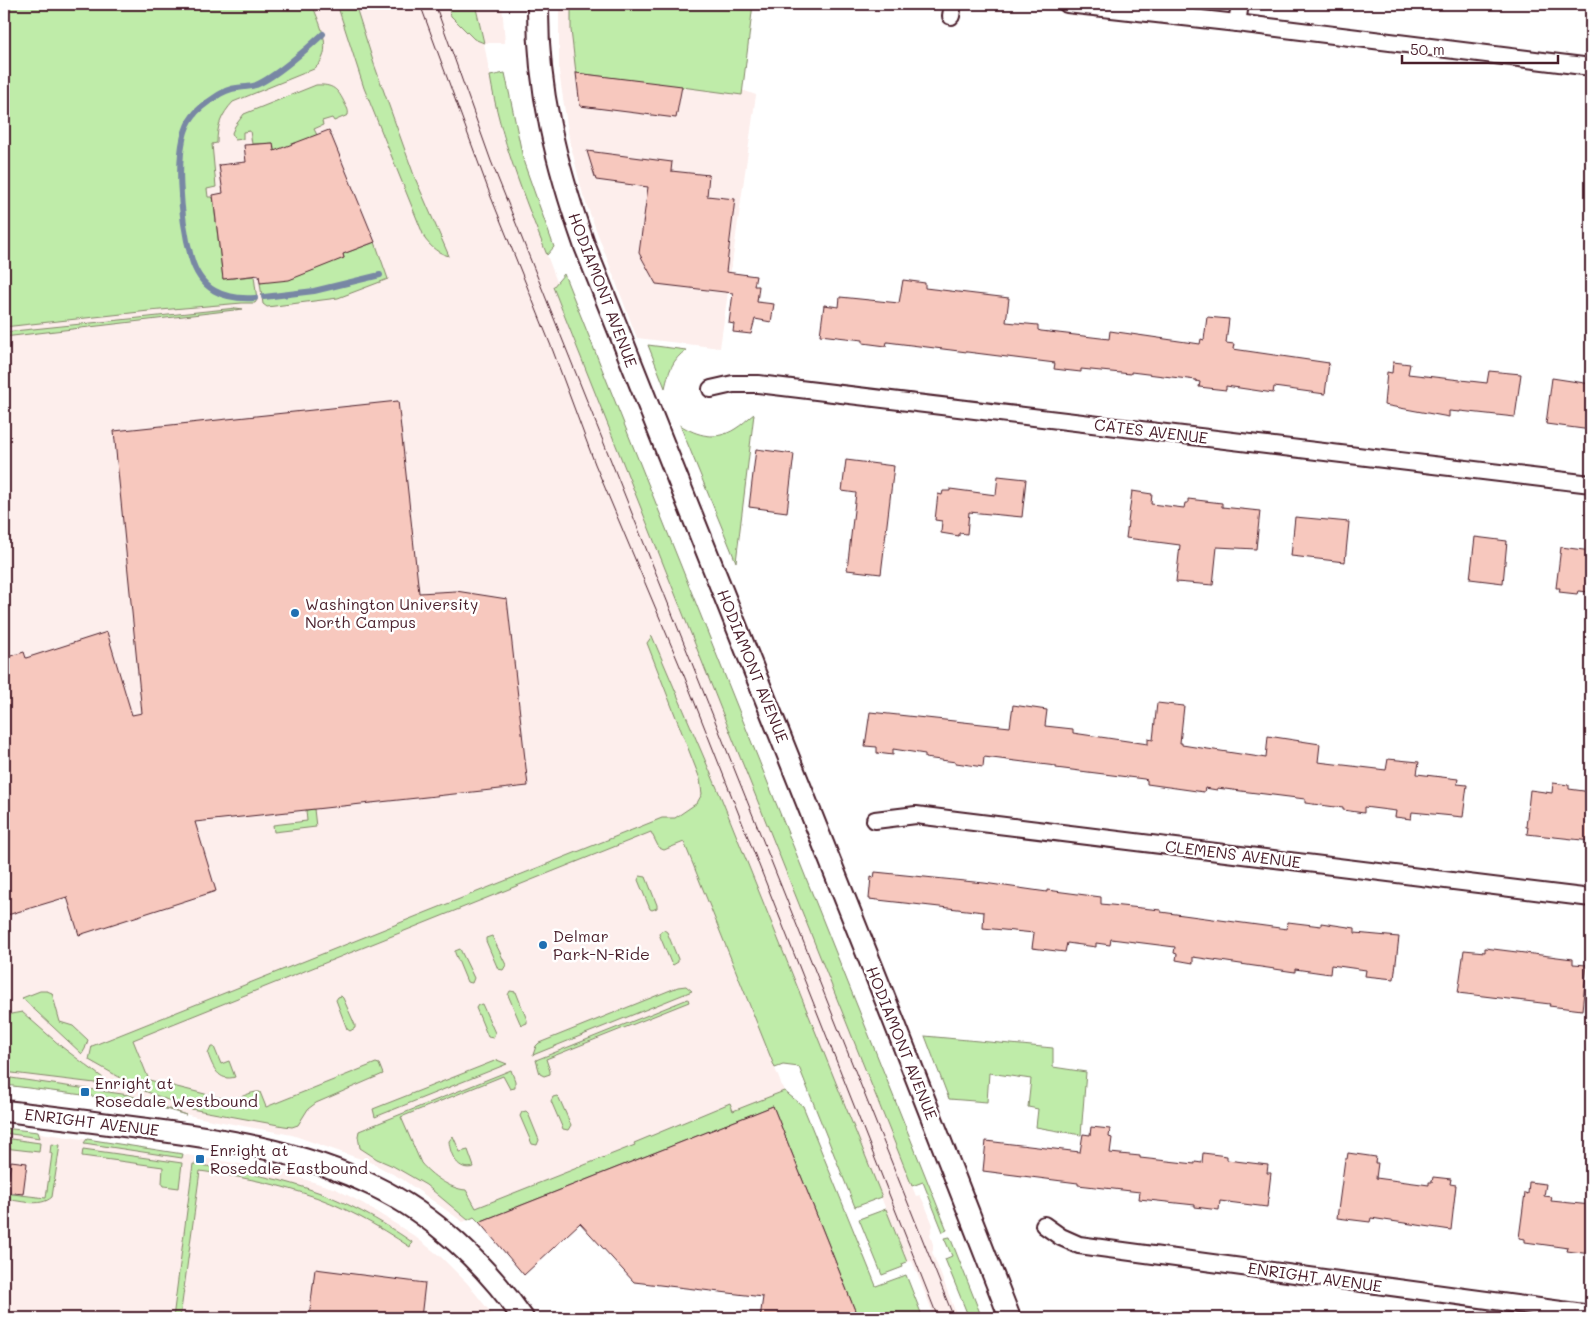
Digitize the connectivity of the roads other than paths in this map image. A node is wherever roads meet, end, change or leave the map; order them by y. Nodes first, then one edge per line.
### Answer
1 (538, 4) edge
2 (1067, 4) edge
3 (1240, 4) edge
4 (1237, 23) junction
5 (1591, 67) edge
6 (711, 389) dead end
7 (1591, 484) edge
8 (875, 820) dead end
9 (1591, 898) edge
10 (4, 1111) edge
11 (1044, 1225) dead end
12 (1591, 1314) edge
13 (522, 1318) edge
14 (1010, 1318) edge

1 - 14 street, HODIAMONT AVENUE
2 - 4 street
3 - 4 street
4 - 5 street
6 - 7 street, CATES AVENUE
8 - 9 street, CLEMENS AVENUE
10 - 13 street, ENRIGHT AVENUE
11 - 12 street, ENRIGHT AVENUE

